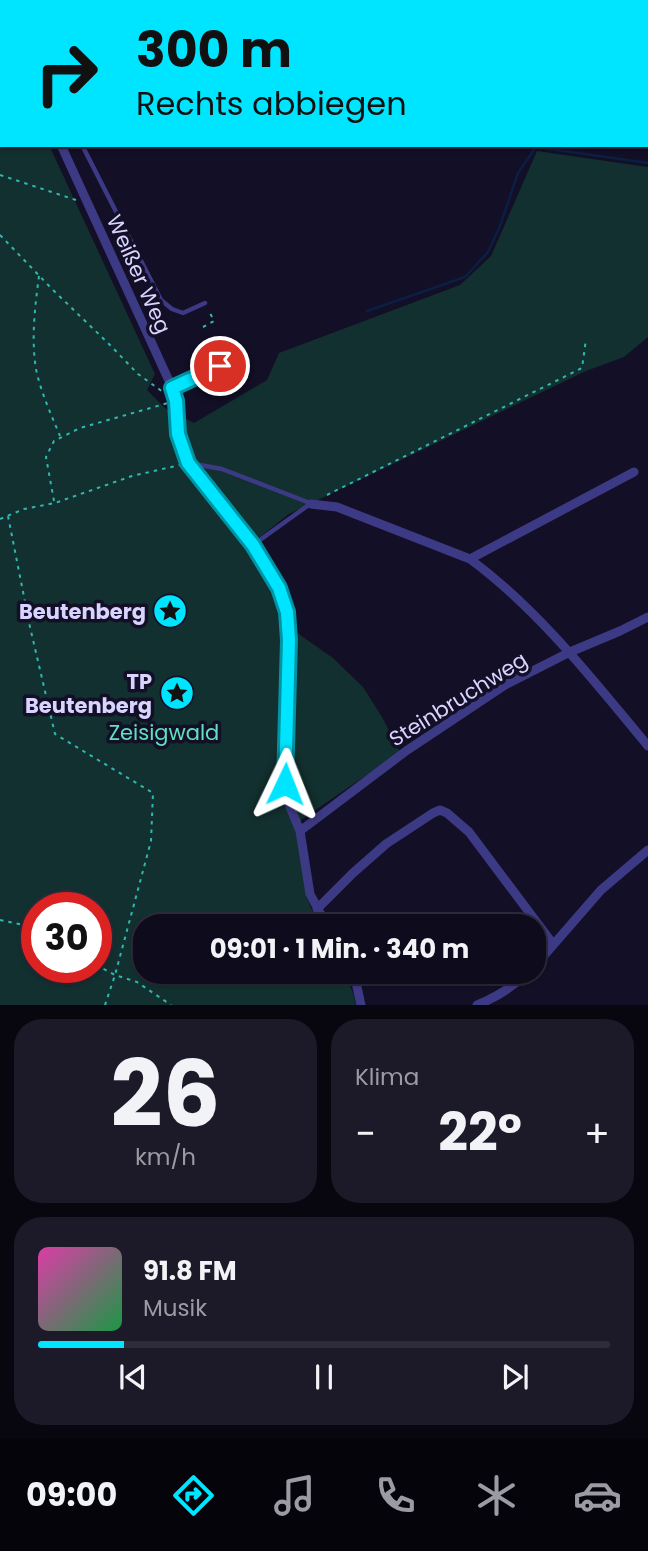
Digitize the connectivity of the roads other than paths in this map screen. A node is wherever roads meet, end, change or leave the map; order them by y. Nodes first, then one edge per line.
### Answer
1 (62, 147) edge
2 (83, 147) edge
3 (205, 303) dead end
4 (231, 361) dead end
5 (172, 388) junction
6 (188, 463) junction
7 (634, 472) dead end
8 (311, 504) junction
9 (253, 545) junction
10 (470, 559) junction
11 (648, 617) edge
12 (570, 652) junction
13 (648, 746) edge
14 (300, 831) junction
15 (648, 850) edge
16 (317, 909) junction
17 (320, 914) edge
18 (553, 944) junction
19 (546, 952) edge
20 (356, 984) edge
21 (515, 984) edge
22 (361, 1005) edge
23 (477, 1005) edge

1 - 5 street, Weißer Weg
2 - 3 lane
4 - 5 lane
5 - 6 street, Weißer Weg
6 - 8 lane
6 - 9 street, Weißer Weg
7 - 10 street
8 - 9 lane
8 - 10 street
9 - 14 street, Weißer Weg
10 - 12 street
11 - 12 street, Steinbruchweg
12 - 13 street
12 - 14 street, Steinbruchweg
14 - 16 street, Weißer Weg
15 - 18 street
16 - 17 street, Weißer Weg
16 - 18 street
18 - 19 street
20 - 22 street
21 - 23 street

